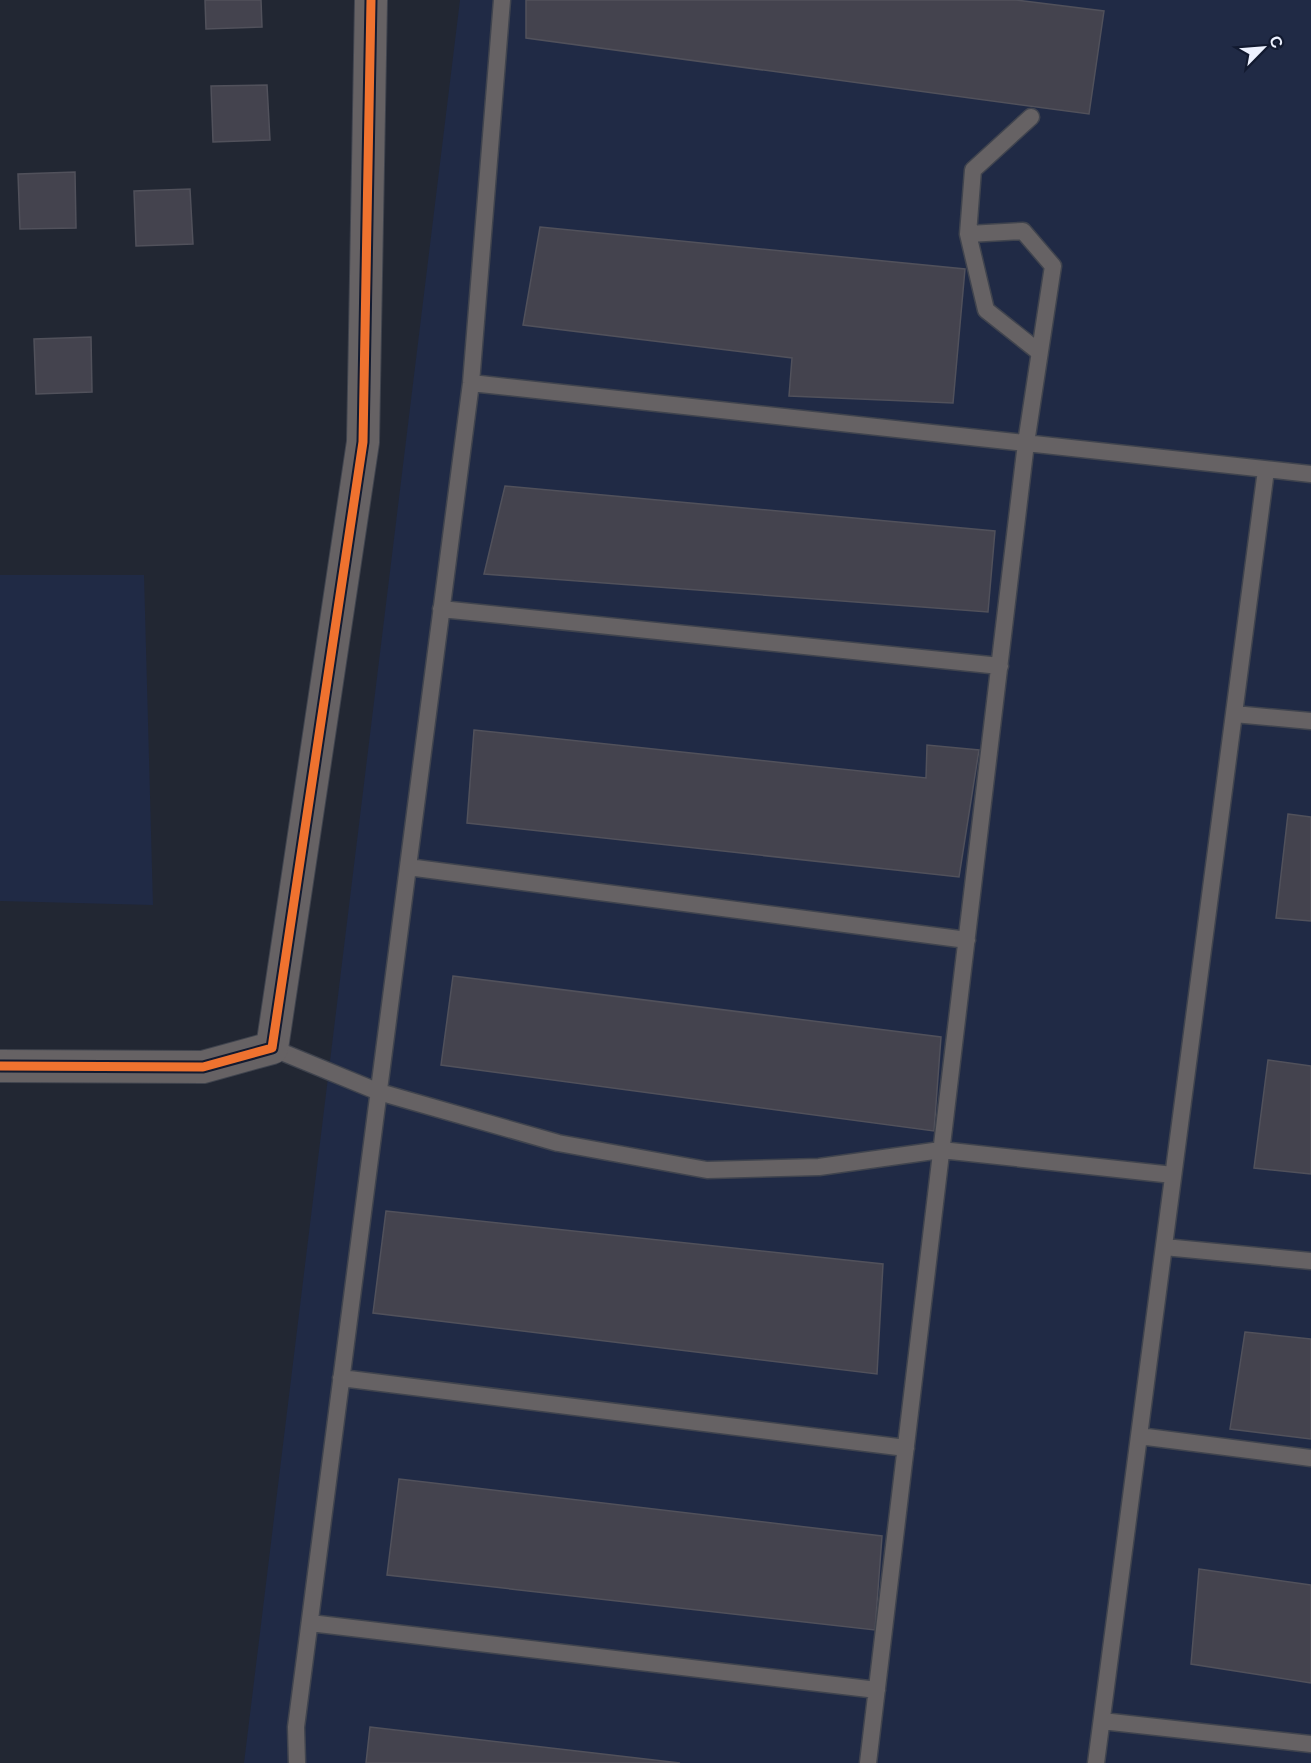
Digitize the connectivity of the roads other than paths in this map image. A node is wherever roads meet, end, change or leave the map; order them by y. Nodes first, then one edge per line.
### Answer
1 (371, 0) edge
2 (502, 0) edge
3 (1031, 117) dead end
4 (968, 234) junction
5 (1040, 352) junction
6 (471, 383) junction
7 (1026, 443) junction
8 (1266, 470) junction
9 (1311, 474) edge
10 (441, 609) junction
11 (1000, 666) junction
12 (1234, 714) junction
13 (1311, 722) edge
14 (408, 867) junction
15 (967, 940) junction
16 (272, 1047) junction
17 (0, 1066) edge
18 (379, 1092) junction
19 (941, 1150) junction
20 (1173, 1174) junction
21 (1164, 1246) junction
22 (1311, 1261) edge
23 (341, 1378) junction
24 (1139, 1436) junction
25 (906, 1448) junction
26 (1311, 1458) edge
27 (310, 1623) junction
28 (877, 1690) junction
29 (1102, 1721) junction
30 (1311, 1744) edge
31 (297, 1763) edge
32 (868, 1763) edge
33 (1096, 1763) edge

1 - 16 street
2 - 6 lane
3 - 4 lane
4 - 5 lane
4 - 5 lane
5 - 7 lane
6 - 7 lane
6 - 10 lane
7 - 8 lane
7 - 11 lane
8 - 9 lane
8 - 12 lane
10 - 11 lane
10 - 14 lane
11 - 15 lane
12 - 13 lane
12 - 20 lane
14 - 15 lane
14 - 18 lane
15 - 19 lane
16 - 17 street
16 - 18 lane
18 - 19 lane
18 - 23 lane
19 - 20 lane
19 - 25 lane
20 - 21 lane
21 - 22 lane
21 - 24 lane
23 - 25 lane
23 - 27 lane
24 - 26 lane
24 - 29 lane
25 - 28 lane
27 - 28 lane
27 - 31 lane
28 - 32 lane
29 - 30 lane
29 - 33 lane

